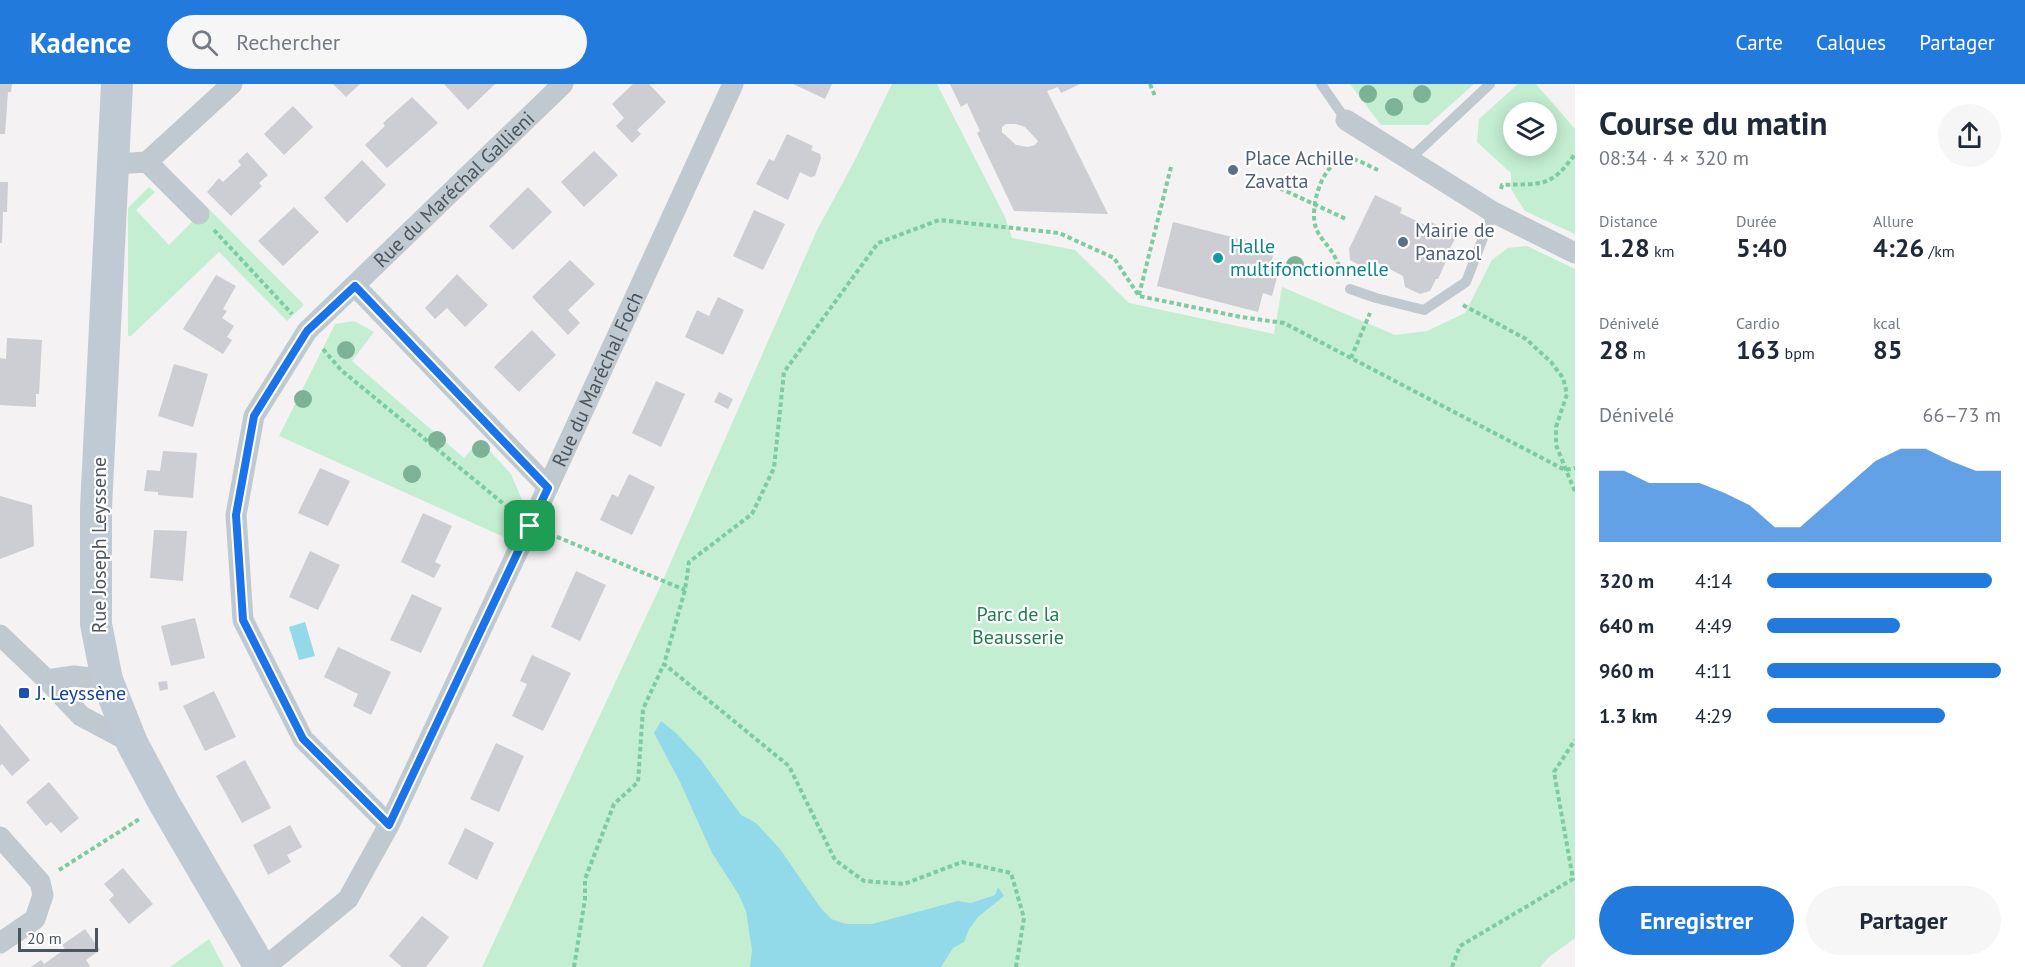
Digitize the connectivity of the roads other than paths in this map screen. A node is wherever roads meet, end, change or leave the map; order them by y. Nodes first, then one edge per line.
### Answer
1 (117, 84) edge
2 (232, 84) edge
3 (563, 84) edge
4 (733, 84) edge
5 (1321, 84) edge
6 (1490, 84) edge
7 (1346, 120) joint
8 (1410, 159) junction
9 (147, 162) junction
10 (113, 164) junction
11 (1493, 212) junction
12 (199, 214) road end
13 (1575, 253) edge
14 (355, 286) junction
15 (1350, 289) road end
16 (548, 488) junction
17 (0, 635) edge
18 (47, 680) junction
19 (107, 680) junction
20 (132, 743) junction
21 (389, 825) junction
22 (0, 837) edge
23 (0, 943) edge
24 (263, 967) edge

1 - 10 street, Rue Joseph Leyssene
2 - 9 street
3 - 14 street, Rue du Maréchal Gallieni
4 - 16 street, Rue du Maréchal Foch
5 - 7 lane
6 - 8 lane
7 - 8 street
8 - 11 street
9 - 10 street
9 - 12 street
10 - 19 street, Rue Joseph Leyssene
11 - 13 street
11 - 15 lane
14 - 16 street
14 - 21 street, Rue du Maréchal Gallieni
16 - 21 street, Rue du Maréchal Foch
17 - 18 street
18 - 19 street
18 - 20 street
19 - 20 street, Rue Joseph Leyssene
20 - 24 street, Rue Joseph Leyssene
21 - 24 street, Rue du Maréchal Foch
22 - 23 street

